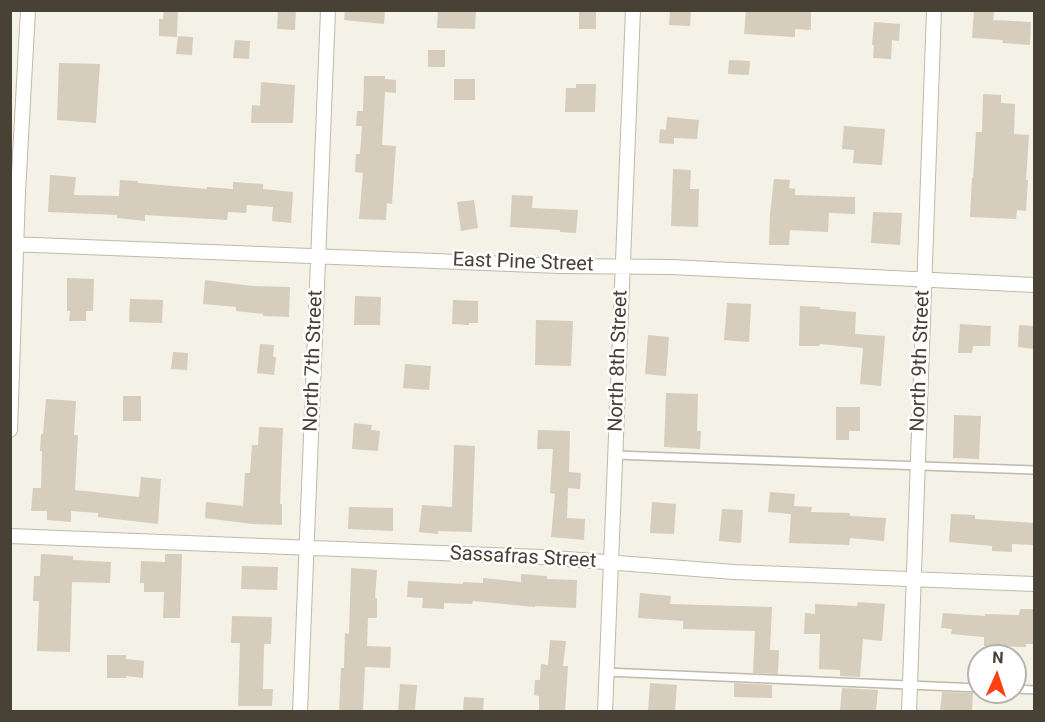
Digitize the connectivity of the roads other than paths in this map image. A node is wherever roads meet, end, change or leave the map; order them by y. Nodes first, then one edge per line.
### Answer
1 (28, 10) edge
2 (328, 10) edge
3 (633, 10) edge
4 (934, 10) edge
5 (14, 244) edge
6 (318, 256) junction
7 (623, 266) junction
8 (924, 280) junction
9 (1035, 285) edge
10 (10, 430) edge
11 (615, 455) junction
12 (918, 467) junction
13 (1035, 470) edge
14 (10, 536) edge
15 (307, 548) junction
16 (611, 562) junction
17 (914, 579) junction
18 (1035, 584) edge
19 (606, 672) junction
20 (910, 685) junction
21 (967, 687) edge
22 (300, 711) edge
23 (605, 711) edge
24 (909, 711) edge

1 - 5 street
2 - 6 street, North 7th Street
3 - 7 street, North 8th Street
4 - 8 street, North 9th Street
5 - 6 street, East Pine Street
5 - 10 street
6 - 7 street, East Pine Street
6 - 15 street, North 7th Street
7 - 8 street, East Pine Street
7 - 11 street, North 8th Street
8 - 9 street, East Pine Street
8 - 12 street, North 9th Street
11 - 12 lane
11 - 16 street, North 8th Street
12 - 13 lane
12 - 17 street, North 9th Street
14 - 15 street, Sassafras Street
15 - 16 street, Sassafras Street
15 - 22 street, North 7th Street
16 - 17 street, Sassafras Street
16 - 19 street, North 8th Street
17 - 18 street, Sassafras Street
17 - 20 street, North 9th Street
19 - 20 lane
19 - 23 street, North 8th Street
20 - 21 lane
20 - 24 street, North 9th Street

